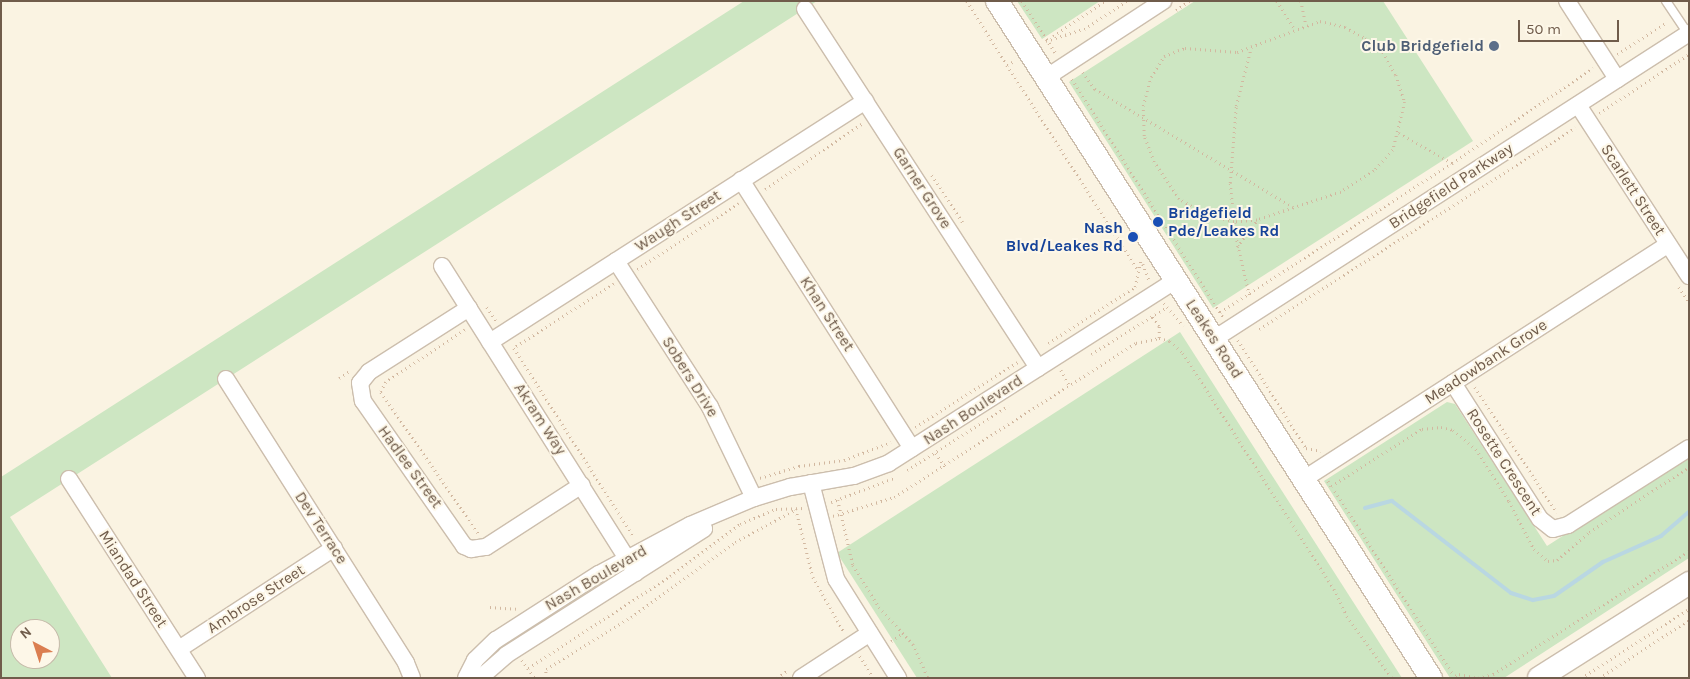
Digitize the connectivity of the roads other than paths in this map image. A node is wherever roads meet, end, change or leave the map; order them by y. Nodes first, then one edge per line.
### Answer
1 (997, 1) edge
2 (1163, 1) edge
3 (1566, 1) edge
4 (1666, 1) edge
5 (805, 9) dead end
6 (1688, 34) edge
7 (1056, 72) junction
8 (1617, 79) junction
9 (865, 101) junction
10 (1578, 105) junction
11 (741, 180) junction
12 (1668, 244) junction
13 (616, 261) junction
14 (442, 266) dead end
15 (1689, 276) edge
16 (1175, 281) junction
17 (476, 305) junction
18 (1214, 339) junction
19 (490, 342) junction
20 (1034, 362) junction
21 (226, 379) dead end
22 (1452, 383) junction
23 (908, 442) junction
24 (1689, 448) edge
25 (1312, 474) junction
26 (69, 480) dead end
27 (810, 483) junction
28 (582, 485) junction
29 (751, 490) junction
30 (334, 548) junction
31 (623, 551) junction
32 (636, 573) junction
33 (1689, 583) edge
34 (870, 633) junction
35 (179, 650) junction
36 (197, 678) edge
37 (412, 678) edge
38 (466, 678) edge
39 (480, 678) edge
40 (802, 678) edge
41 (898, 678) edge
42 (1431, 678) edge
43 (1539, 678) edge

1 - 7 street, Leakes Road
2 - 7 street
3 - 8 street
4 - 6 lane
5 - 9 street, Garner Grove
6 - 8 street, Bridgefield Parkway
7 - 16 street, Leakes Road
8 - 10 street, Bridgefield Parkway
9 - 11 street, Waugh Street
9 - 20 street, Garner Grove
10 - 12 street, Scarlett Street
10 - 18 street, Bridgefield Parkway
11 - 13 street, Waugh Street
11 - 23 street, Khan Street
12 - 15 street, Scarlett Street
12 - 22 street, Meadowbank Grove
13 - 19 street, Waugh Street
13 - 29 street, Sobers Drive
14 - 17 street, Akram Way
16 - 18 street, Leakes Road
16 - 20 street, Nash Boulevard
17 - 19 street, Akram Way
17 - 28 street, Hadlee Street
18 - 25 street, Leakes Road
19 - 28 street, Akram Way
20 - 23 street, Nash Boulevard
21 - 30 street, Dev Terrace
22 - 24 street, Rosette Crescent
22 - 25 street, Meadowbank Grove
23 - 27 street, Nash Boulevard
25 - 42 street, Leakes Road
26 - 35 street, Miandad Street
27 - 29 street, Nash Boulevard
27 - 34 street
28 - 31 street, Akram Way
29 - 31 street, Nash Boulevard
29 - 32 street, Nash Boulevard
30 - 35 street, Ambrose Street
30 - 37 street, Dev Terrace
31 - 32 street, Akram Way
31 - 38 street, Nash Boulevard
32 - 39 street, Nash Boulevard
33 - 43 street
34 - 40 street
34 - 41 street
35 - 36 street, Miandad Street

